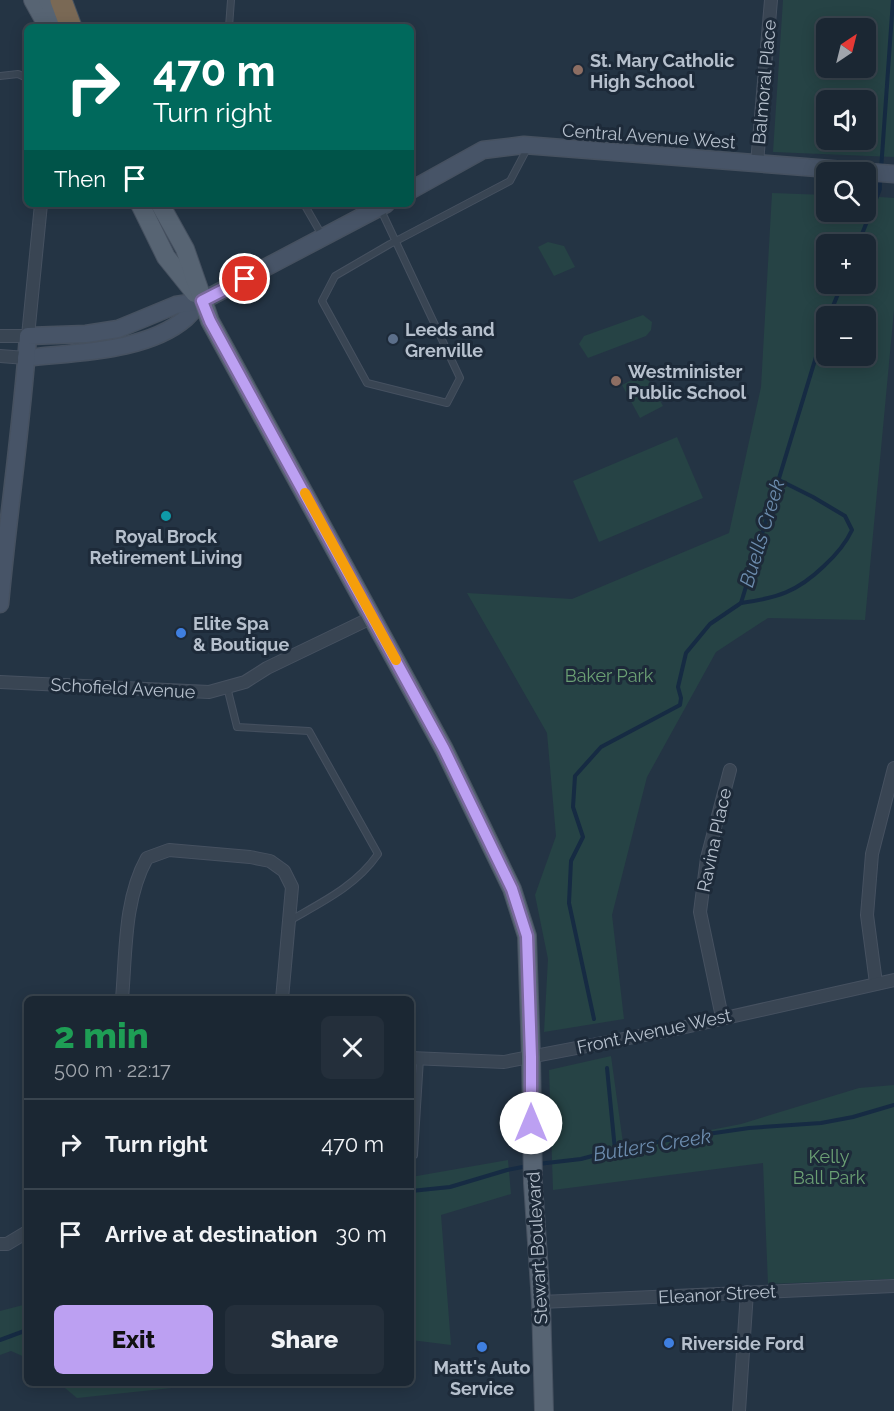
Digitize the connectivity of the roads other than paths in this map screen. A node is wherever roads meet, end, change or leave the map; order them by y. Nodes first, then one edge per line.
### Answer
1 (33, 0) edge
2 (48, 0) edge
3 (61, 0) edge
4 (231, 0) edge
5 (771, 0) edge
6 (46, 24) edge
7 (62, 24) edge
8 (70, 24) edge
9 (230, 24) edge
10 (0, 76) edge
11 (24, 77) edge
12 (528, 146) junction
13 (757, 163) junction
14 (816, 167) edge
15 (876, 172) edge
16 (894, 174) edge
17 (414, 188) edge
18 (41, 207) edge
19 (142, 207) edge
20 (162, 207) edge
21 (306, 207) edge
22 (380, 207) edge
23 (382, 207) edge
24 (324, 237) junction
25 (396, 241) junction
26 (202, 301) junction
27 (0, 336) edge
28 (28, 336) junction
29 (0, 356) edge
30 (26, 358) junction
31 (3, 527) edge
32 (0, 604) edge
33 (373, 617) junction
34 (0, 682) edge
35 (227, 687) junction
36 (894, 768) edge
37 (730, 770) dead end
38 (289, 921) junction
39 (894, 980) edge
40 (876, 983) junction
41 (122, 996) edge
42 (282, 996) edge
43 (722, 1017) junction
44 (531, 1057) junction
45 (416, 1058) edge
46 (414, 1155) dead end
47 (24, 1234) edge
48 (0, 1244) edge
49 (894, 1286) edge
50 (747, 1292) junction
51 (541, 1302) junction
52 (544, 1411) edge
53 (739, 1411) edge

1 - 6 main road
2 - 7 main road
3 - 8 highway
4 - 9 lane
5 - 13 street, Balmoral Place
10 - 11 lane
12 - 13 street, Central Avenue West
12 - 17 street, Central Avenue West
12 - 25 lane
13 - 14 street, Central Avenue West
15 - 16 street, Central Avenue West
18 - 28 street
19 - 26 main road, Stewart Boulevard
20 - 26 main road, Stewart Boulevard
21 - 24 lane
22 - 24 street
23 - 25 lane
24 - 26 street
25 - 25 lane
26 - 28 street
26 - 30 street
26 - 33 main road, Stewart Boulevard
27 - 28 street
28 - 30 street
29 - 30 street
30 - 31 street
31 - 32 street
33 - 35 street, Schofield Avenue
33 - 44 main road, Stewart Boulevard
34 - 35 street, Schofield Avenue
35 - 38 lane
36 - 40 street
37 - 43 street, Ravina Place
38 - 41 street
38 - 42 street
39 - 40 street, Front Avenue West
40 - 43 street, Front Avenue West
43 - 44 street, Front Avenue West
44 - 45 street, Front Avenue West
44 - 51 main road, Stewart Boulevard
45 - 46 lane
47 - 48 street
49 - 50 street, Eleanor Street
50 - 51 street, Eleanor Street
50 - 53 street
51 - 52 main road, Stewart Boulevard

